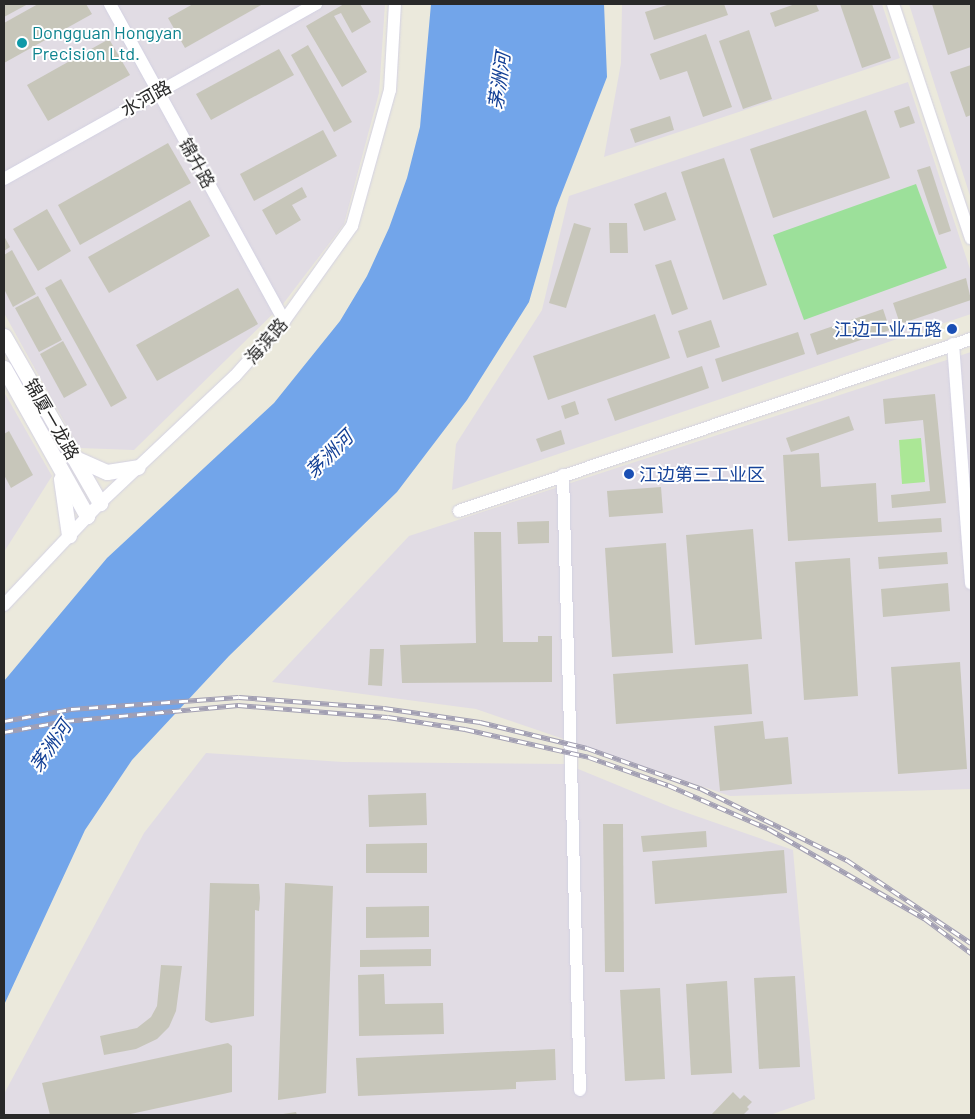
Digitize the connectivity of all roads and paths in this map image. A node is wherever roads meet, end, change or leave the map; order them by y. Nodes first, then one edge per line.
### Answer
1 (110, 4) edge
2 (316, 4) edge
3 (395, 4) edge
4 (893, 4) edge
5 (158, 92) junction
6 (4, 179) edge
7 (971, 238) edge
8 (284, 321) junction
9 (4, 336) edge
10 (971, 338) edge
11 (953, 344) junction
12 (4, 368) edge
13 (74, 457) junction
14 (58, 465) junction
15 (138, 468) junction
16 (563, 475) junction
17 (100, 503) junction
18 (459, 511) dead end
19 (87, 516) junction
20 (69, 535) junction
21 (971, 584) edge
22 (4, 605) edge
23 (580, 1090) dead end

1 - 5 street, 锦升路
2 - 5 street, 水河路
3 - 8 street, 海滨路
4 - 7 street
5 - 6 street, 水河路
5 - 8 street, 锦升路
8 - 15 street, 海滨路
9 - 13 street, 锦厦一龙路
10 - 11 street
11 - 16 street
11 - 21 street
12 - 14 street, 锦厦一龙路
13 - 15 street
13 - 17 street, 锦厦一龙路
14 - 19 street, 锦厦一龙路
14 - 20 street
15 - 17 street, 海滨路
16 - 18 street
16 - 23 street
17 - 19 street, 海滨路
19 - 20 street, 海滨路
20 - 22 street, 海滨路

